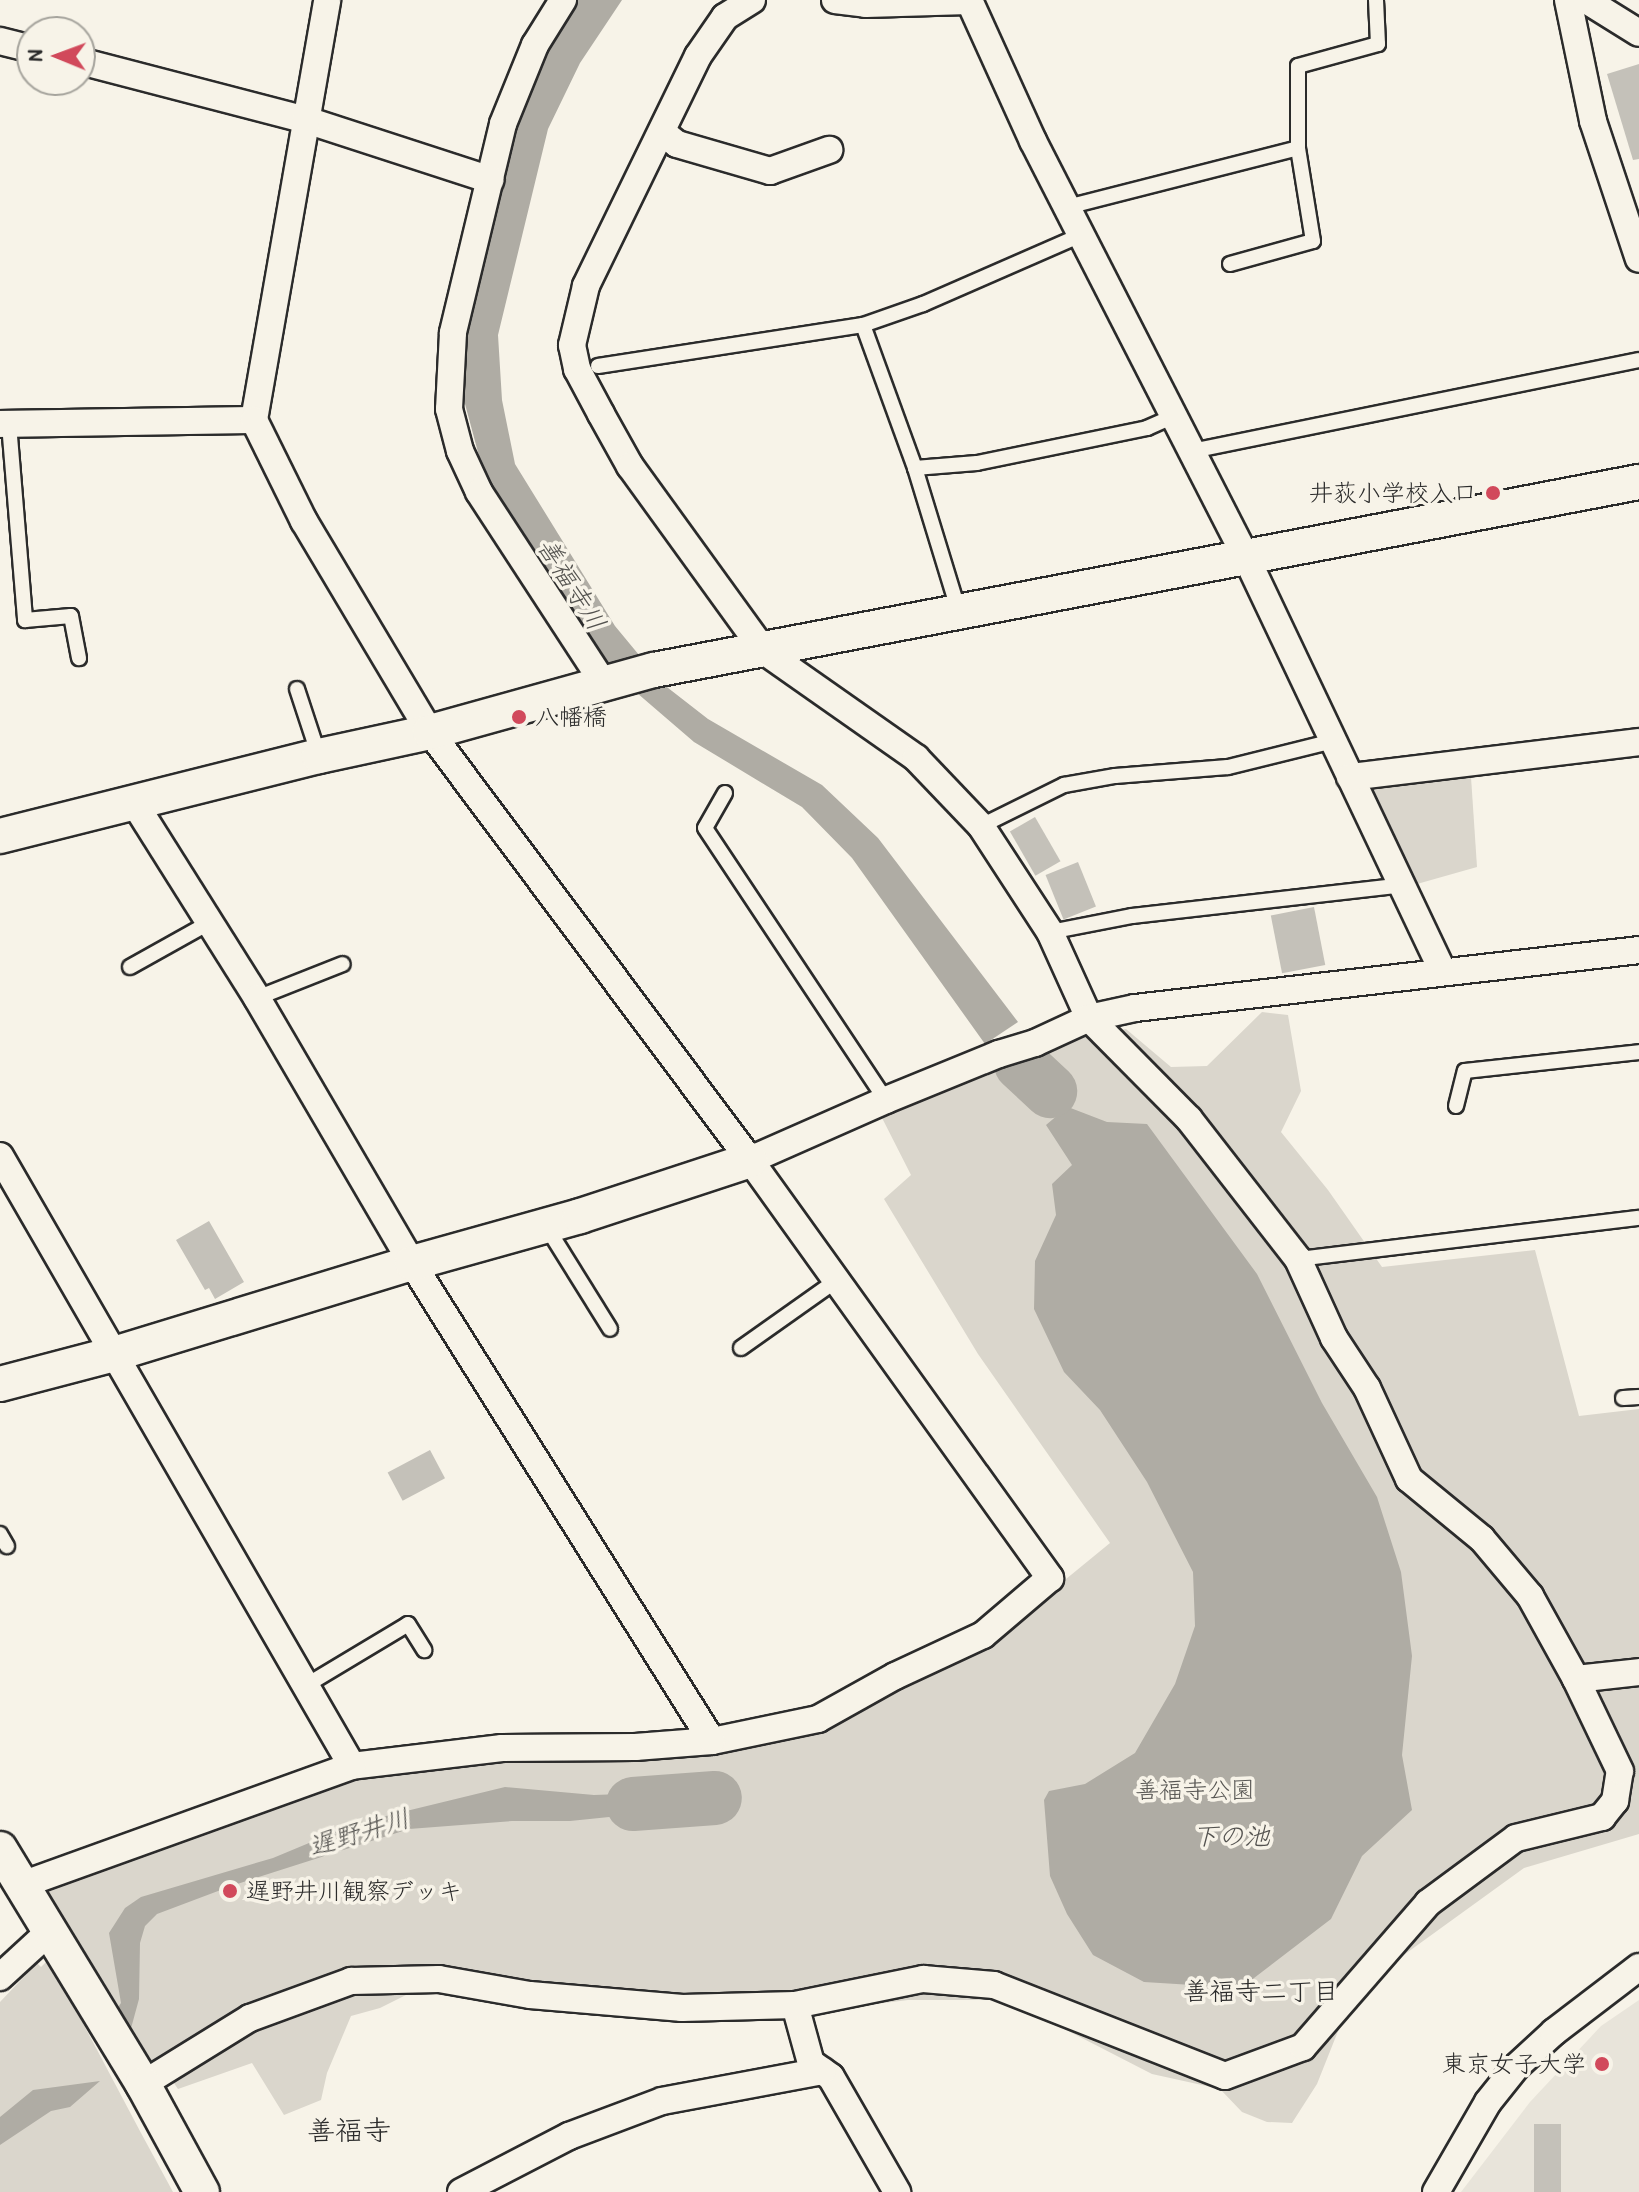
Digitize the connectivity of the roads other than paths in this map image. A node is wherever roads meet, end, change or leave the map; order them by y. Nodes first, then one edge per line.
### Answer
1 (327, 0) edge
2 (563, 0) edge
3 (752, 0) edge
4 (835, 0) edge
5 (969, 0) edge
6 (1376, 0) edge
7 (1568, 0) edge
8 (1586, 0) edge
9 (1639, 33) edge
10 (96, 65) edge
11 (306, 120) junction
12 (662, 132) junction
13 (1298, 148) junction
14 (829, 150) dead end
15 (491, 180) junction
16 (1067, 207) junction
17 (1081, 235) junction
18 (1639, 259) edge
19 (1230, 264) dead end
20 (863, 325) junction
21 (1639, 360) edge
22 (598, 366) dead end
23 (1174, 416) junction
24 (254, 420) junction
25 (5, 424) edge
26 (1192, 451) junction
27 (915, 468) junction
28 (1639, 482) edge
29 (1246, 557) junction
30 (959, 612) junction
31 (764, 651) junction
32 (79, 658) dead end
33 (609, 683) junction
34 (297, 689) dead end
35 (430, 732) junction
36 (1333, 741) junction
37 (1639, 742) edge
38 (319, 756) junction
39 (1350, 777) junction
40 (725, 793) dead end
41 (135, 804) junction
42 (981, 826) junction
43 (0, 836) edge
44 (1404, 885) junction
45 (207, 924) junction
46 (1050, 932) junction
47 (1639, 950) edge
48 (343, 964) dead end
49 (130, 967) dead end
50 (1443, 971) junction
51 (257, 998) junction
52 (1089, 1018) junction
53 (1639, 1052) edge
54 (886, 1100) junction
55 (1456, 1106) dead end
56 (0, 1156) edge
57 (750, 1160) junction
58 (1639, 1218) edge
59 (546, 1226) junction
60 (1298, 1259) junction
61 (412, 1263) junction
62 (837, 1280) junction
63 (610, 1329) dead end
64 (741, 1348) dead end
65 (114, 1354) junction
66 (0, 1384) edge
67 (1639, 1397) edge
68 (1623, 1398) dead end
69 (424, 1650) dead end
70 (1639, 1672) edge
71 (1576, 1679) junction
72 (305, 1686) junction
73 (712, 1741) junction
74 (352, 1766) junction
75 (0, 1849) edge
76 (21, 1885) junction
77 (49, 1932) junction
78 (1639, 1967) edge
79 (0, 1977) edge
80 (795, 2005) junction
81 (822, 2071) junction
82 (143, 2084) junction
83 (202, 2192) edge
84 (461, 2192) edge
85 (897, 2192) edge
86 (1436, 2192) edge

1 - 11 street
2 - 15 street
3 - 12 street
4 - 5 street
5 - 16 street
6 - 13 lane
7 - 18 street
8 - 9 street
10 - 11 street
11 - 15 street
11 - 24 street
12 - 14 street
12 - 31 street
13 - 16 lane
13 - 19 lane
15 - 33 street
16 - 17 street
17 - 20 lane
17 - 23 street
20 - 22 lane
20 - 27 lane
21 - 26 lane
23 - 26 street
23 - 27 lane
24 - 25 street
24 - 35 street
25 - 32 lane
26 - 29 street
27 - 30 lane
28 - 29 street
29 - 30 street
29 - 36 street
30 - 31 street
31 - 33 street
31 - 42 street
33 - 35 street
34 - 38 lane
35 - 38 street
35 - 57 street
36 - 39 street
36 - 42 lane
37 - 39 street
38 - 41 street
39 - 44 street
40 - 54 lane
41 - 43 street
41 - 45 street
42 - 46 street
44 - 46 lane
44 - 50 street
45 - 49 lane
45 - 51 street
46 - 52 street
47 - 50 street
48 - 51 lane
50 - 52 street
51 - 61 street
52 - 54 street
52 - 60 street
53 - 55 lane
54 - 57 street
56 - 65 street
57 - 59 street
57 - 62 street
58 - 60 lane
59 - 61 street
59 - 63 lane
60 - 71 street
61 - 65 street
61 - 73 street
62 - 64 lane
62 - 73 street
65 - 66 street
65 - 72 street
67 - 68 lane
69 - 72 lane
70 - 71 street
71 - 80 street
72 - 74 street
73 - 74 street
74 - 76 street
75 - 76 street
76 - 77 street
77 - 79 street
77 - 82 street
78 - 86 street
80 - 81 street
80 - 82 street
81 - 84 street
81 - 85 street
82 - 83 street

